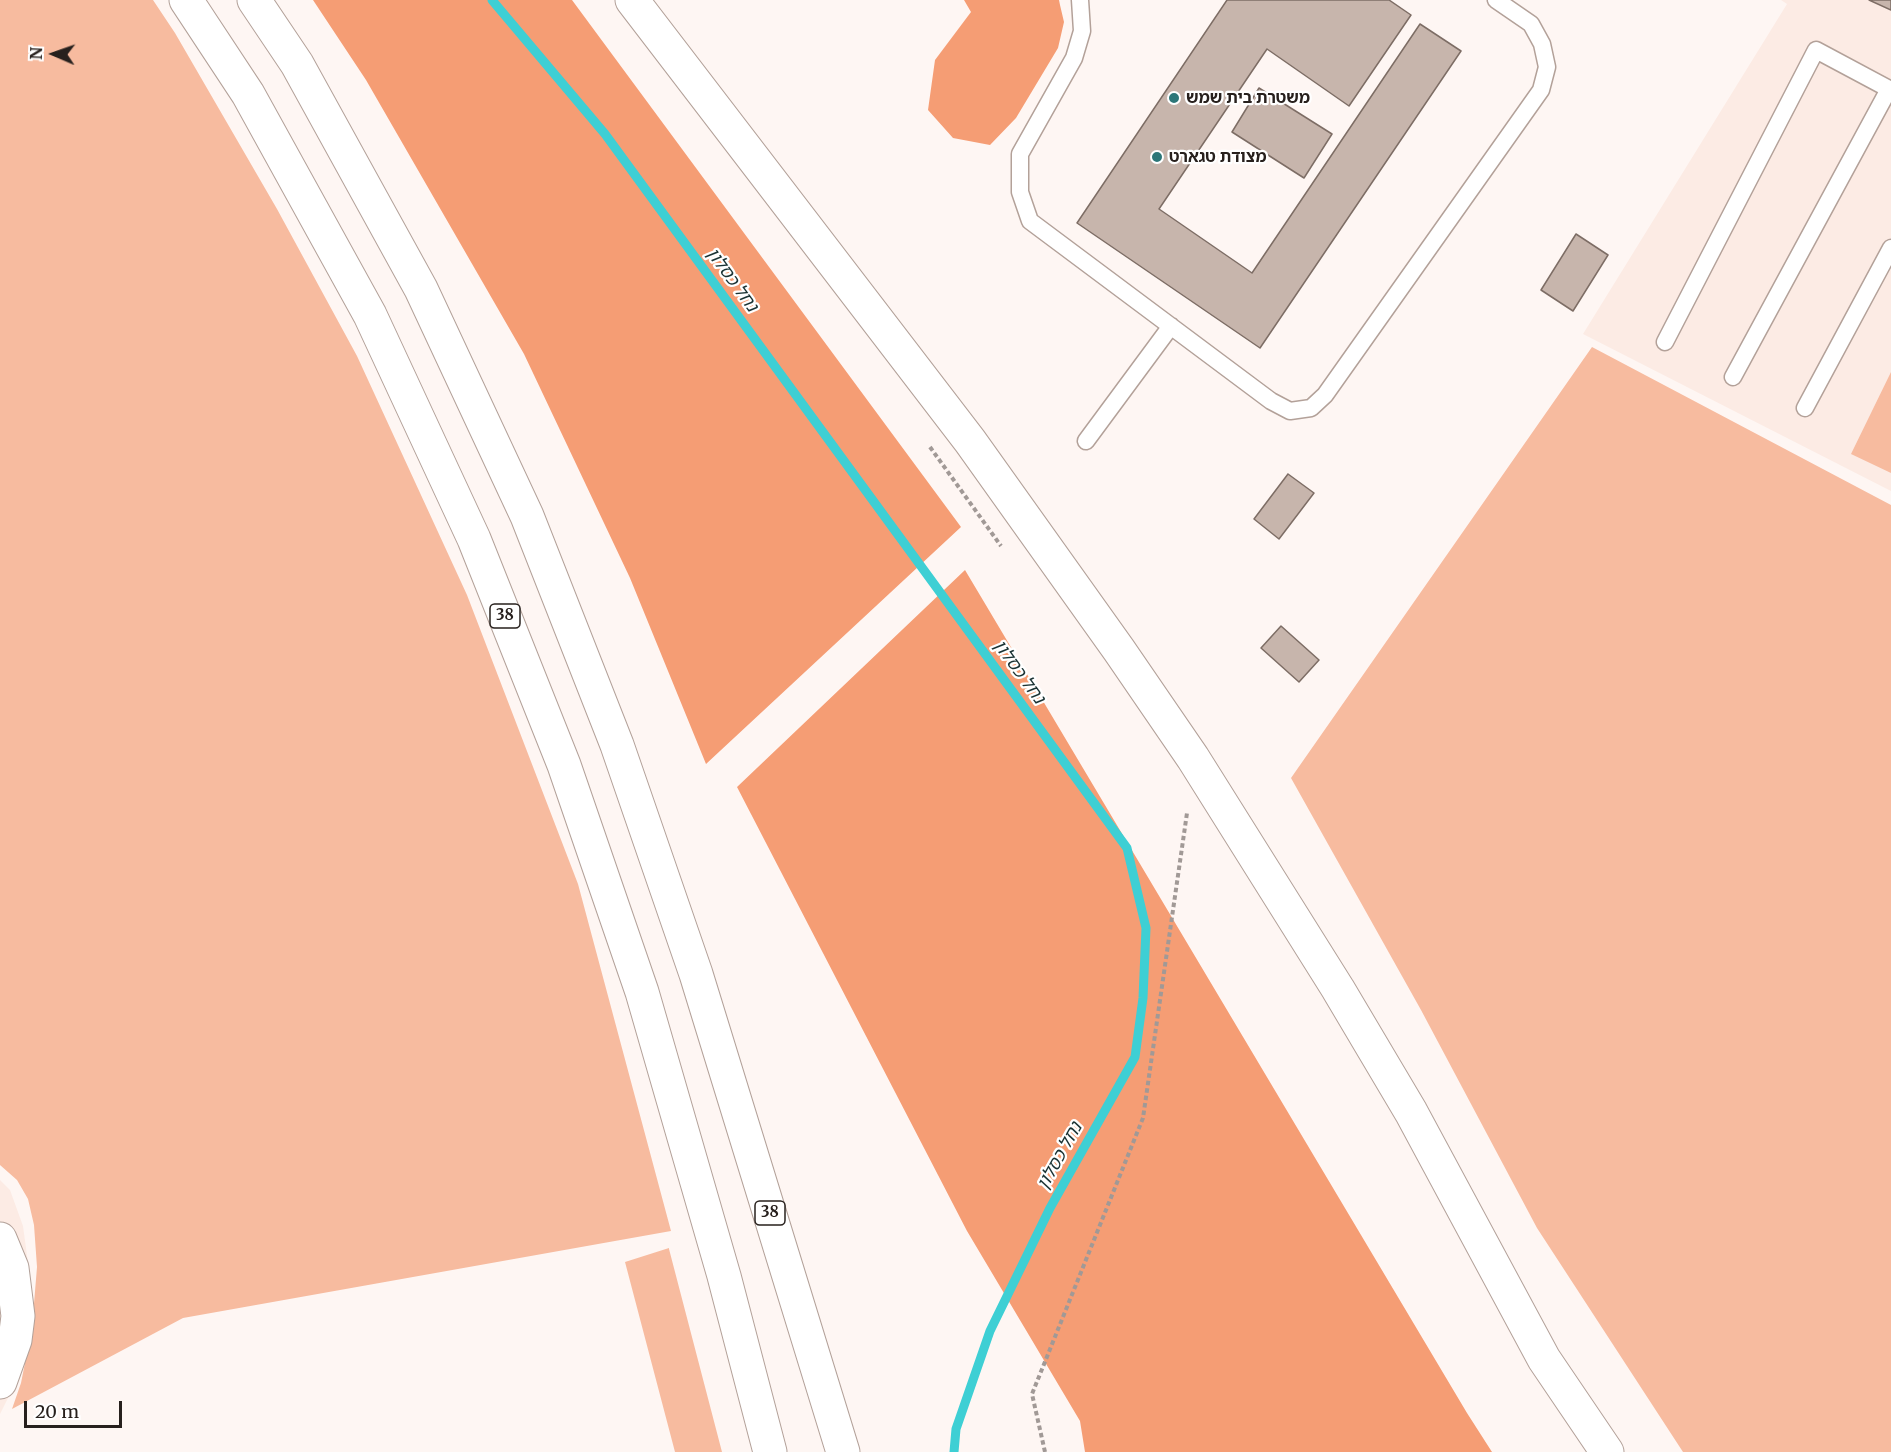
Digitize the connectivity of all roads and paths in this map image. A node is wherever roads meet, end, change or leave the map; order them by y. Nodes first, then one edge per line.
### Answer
1 (186, 0) edge
2 (254, 0) edge
3 (632, 0) edge
4 (1080, 0) edge
5 (1496, 0) edge
6 (1890, 89) edge
7 (1891, 248) edge
8 (1171, 326) junction
9 (1665, 342) dead end
10 (1732, 377) dead end
11 (1805, 408) dead end
12 (1086, 441) dead end
13 (929, 447) dead end
14 (1006, 554) dead end
15 (1195, 816) dead end
16 (0, 1239) edge
17 (0, 1382) edge
18 (770, 1452) edge
19 (843, 1452) edge
20 (1045, 1452) edge
21 (1607, 1452) edge

1 - 18 main road, 38
2 - 19 main road, 38
3 - 21 main road
4 - 8 lane
5 - 8 lane
6 - 9 lane
6 - 10 lane
7 - 11 lane
8 - 12 lane
13 - 14 path
15 - 20 path
16 - 17 main road

